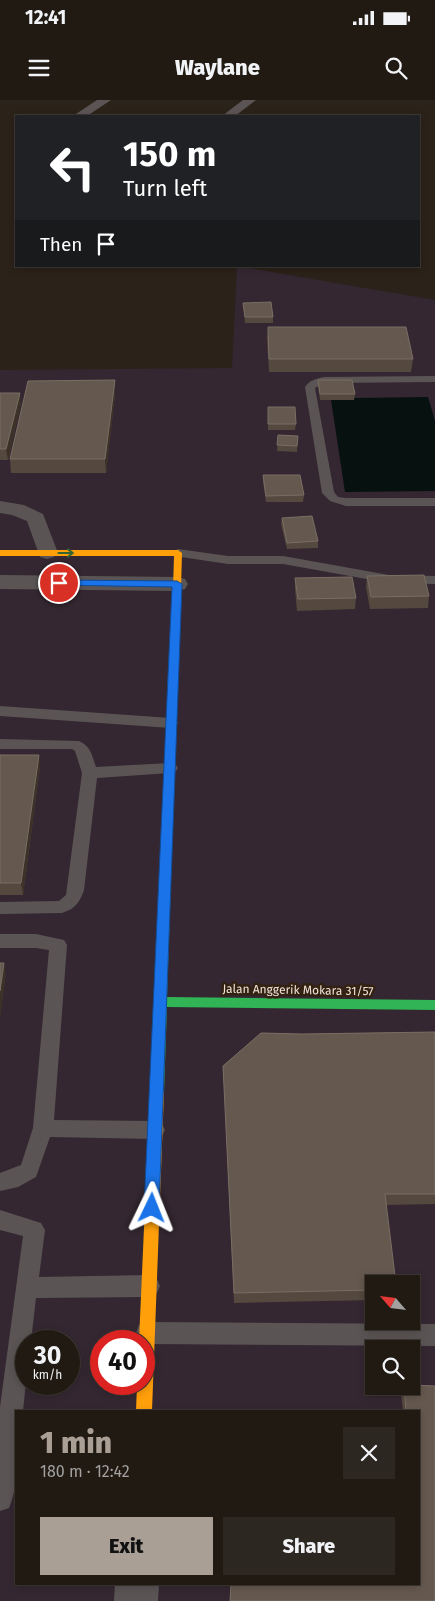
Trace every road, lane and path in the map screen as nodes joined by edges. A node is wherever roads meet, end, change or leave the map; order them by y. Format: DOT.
graph roads {
  1 [pos="105,100"];
  2 [pos="250,100"];
  3 [pos="81,115"];
  4 [pos="229,115"];
  5 [pos="435,379"];
  6 [pos="435,502"];
  7 [pos="0,507"];
  8 [pos="0,553"];
  9 [pos="47,553"];
  10 [pos="178,553"];
  11 [pos="435,580"];
  12 [pos="0,582"];
  13 [pos="177,584"];
  14 [pos="0,711"];
  15 [pos="171,723"];
  16 [pos="0,744"];
  17 [pos="170,768"];
  18 [pos="90,773"];
  19 [pos="0,908"];
  20 [pos="0,941"];
  21 [pos="160,1002"];
  22 [pos="435,1005"];
  23 [pos="43,1128"];
  24 [pos="155,1130"];
  25 [pos="0,1182"];
  26 [pos="0,1220"];
  27 [pos="149,1286"];
  28 [pos="27,1288"];
  29 [pos="147,1330"];
  30 [pos="155,1332"];
  31 [pos="435,1335"];
  32 [pos="145,1395"];
  33 [pos="144,1410"];
  34 [pos="0,1499"];
  35 [pos="137,1585"];
  36 [pos="136,1601"];
  1 -- 3 [label="street"];
  2 -- 4 [label="street"];
  5 -- 6 [label="lane"];
  7 -- 9 [label="street"];
  8 -- 9 [label="street"];
  9 -- 10 [label="street, one-way"];
  10 -- 11 [label="lane"];
  10 -- 13 [label="street"];
  12 -- 13 [label="street"];
  13 -- 15 [label="street"];
  14 -- 15 [label="lane"];
  15 -- 17 [label="street"];
  16 -- 18 [label="lane"];
  17 -- 18 [label="lane"];
  17 -- 21 [label="street"];
  18 -- 19 [label="lane"];
  20 -- 23 [label="lane"];
  21 -- 22 [label="street, Jalan Anggerik Mokara 31/57"];
  21 -- 24 [label="street"];
  23 -- 24 [label="lane"];
  23 -- 25 [label="lane"];
  24 -- 27 [label="street"];
  26 -- 28 [label="lane"];
  27 -- 28 [label="lane"];
  27 -- 29 [label="street"];
  28 -- 34 [label="lane"];
  30 -- 31 [label="lane"];
  32 -- 33 [label="street"];
  35 -- 36 [label="street"];
}
